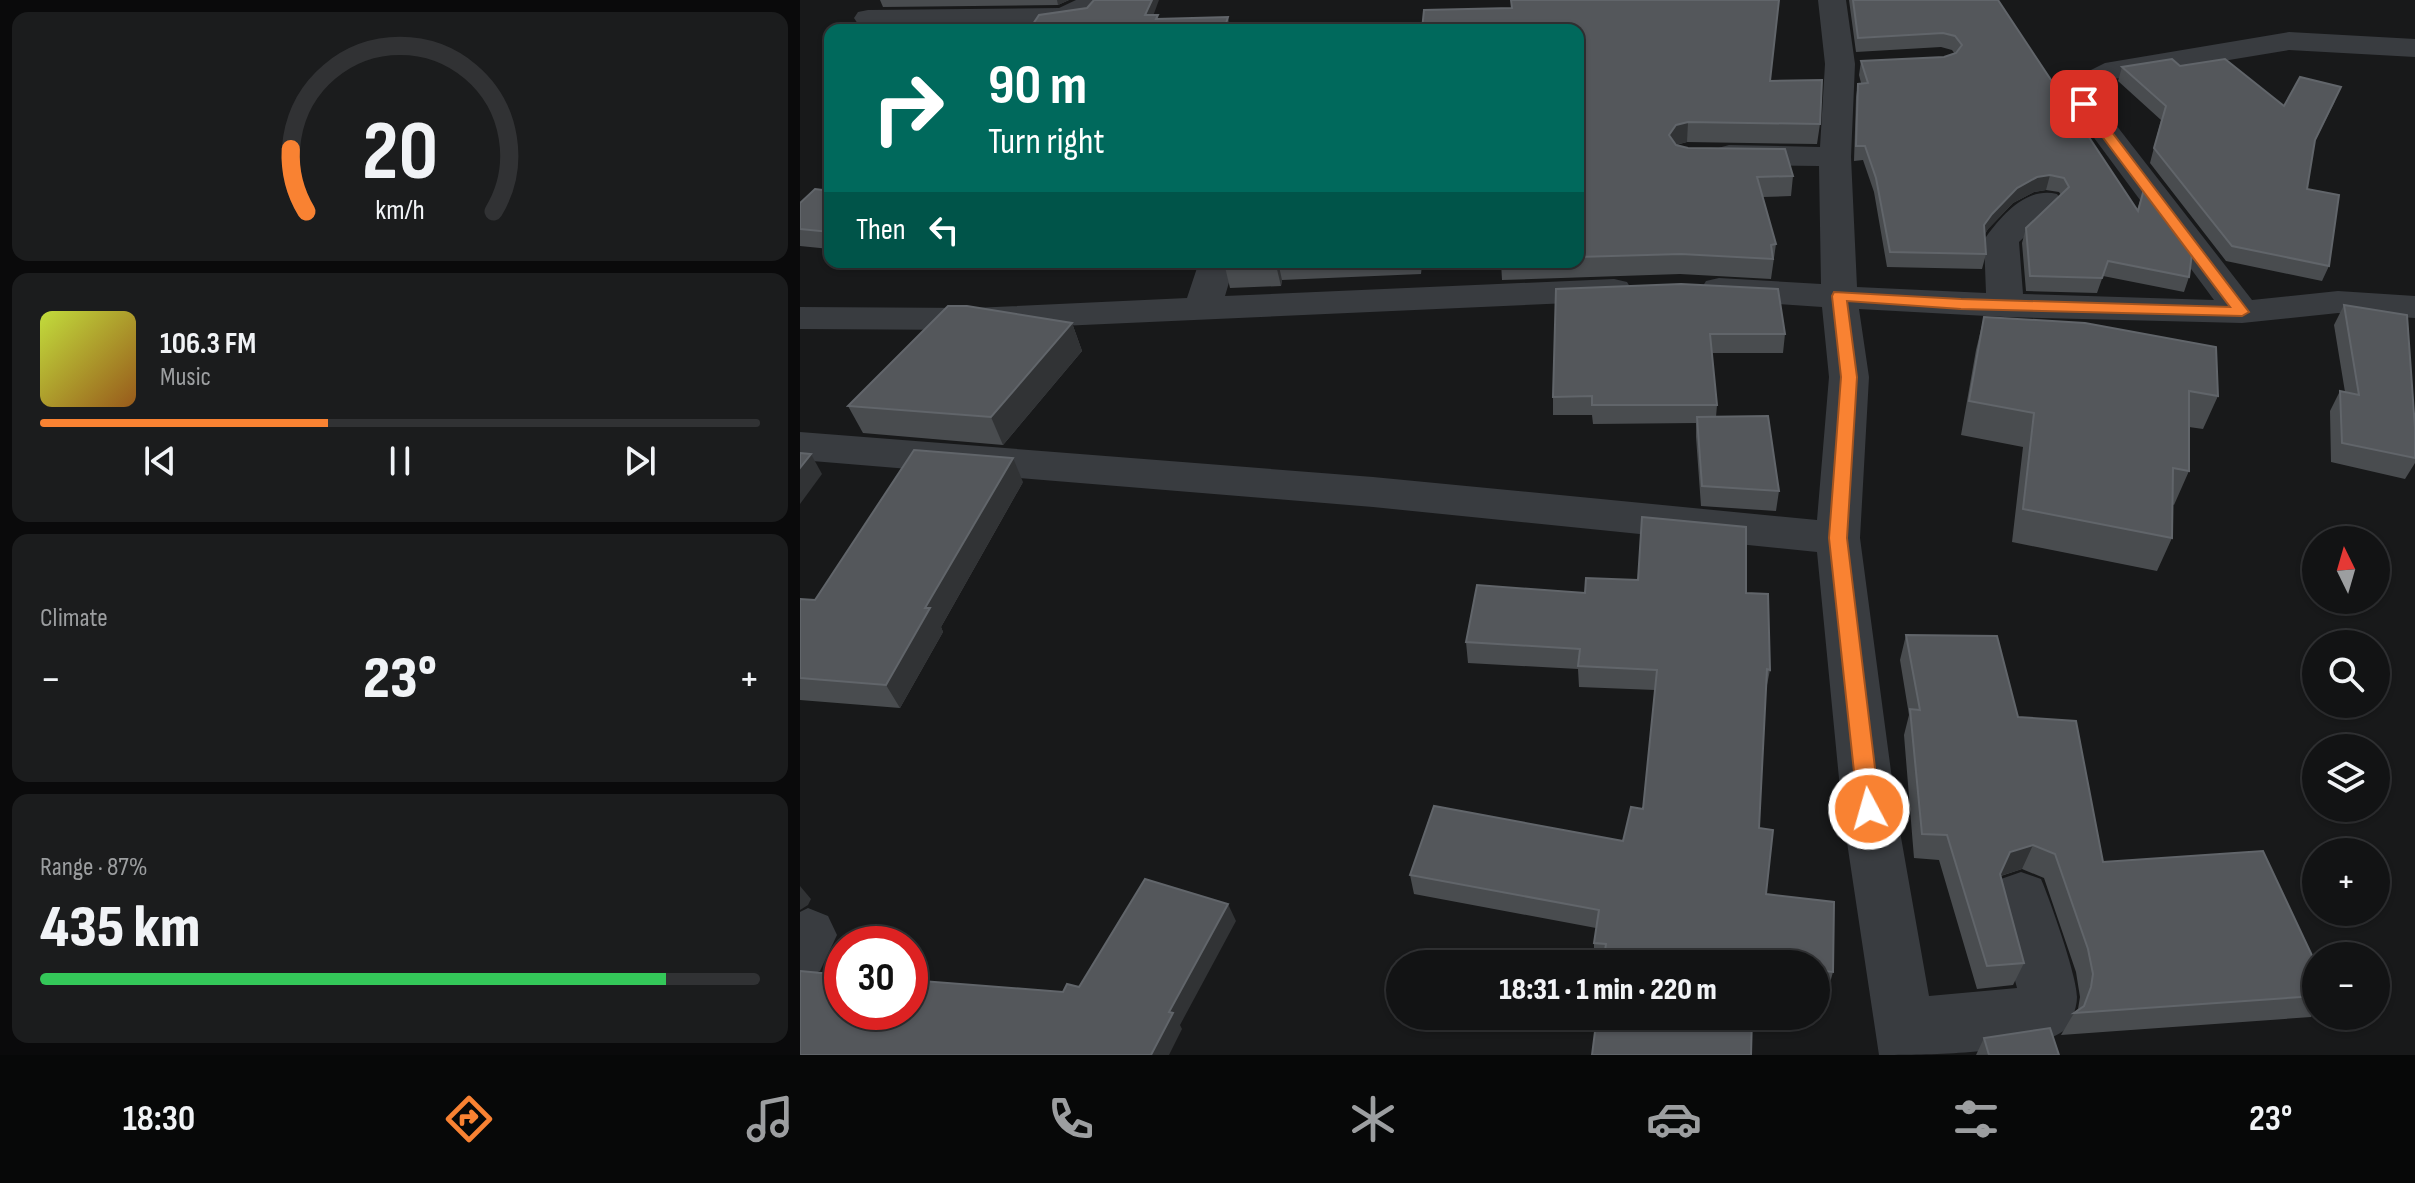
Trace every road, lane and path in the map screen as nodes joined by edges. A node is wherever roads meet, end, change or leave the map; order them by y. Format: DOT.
graph roads {
  1 [pos="1091,0"];
  2 [pos="1832,0"];
  3 [pos="868,18"];
  4 [pos="2415,48"];
  5 [pos="1701,155"];
  6 [pos="1835,157"];
  7 [pos="2045,201"];
  8 [pos="1215,268"];
  9 [pos="1839,296"];
  10 [pos="1939,303"];
  11 [pos="2005,306"];
  12 [pos="1203,307"];
  13 [pos="2415,307"];
  14 [pos="2195,311"];
  15 [pos="2242,312"];
  16 [pos="800,318"];
  17 [pos="800,446"];
  18 [pos="1838,538"];
  19 [pos="2021,897"];
  20 [pos="1906,1041"];
  1 -- 3 [label="street"];
  2 -- 6 [label="street"];
  4 -- 15 [label="street"];
  5 -- 6 [label="street"];
  6 -- 9 [label="street"];
  7 -- 11 [label="street"];
  8 -- 12 [label="street"];
  9 -- 10 [label="street"];
  9 -- 12 [label="street"];
  9 -- 18 [label="street"];
  10 -- 11 [label="street"];
  10 -- 14 [label="street"];
  11 -- 14 [label="street"];
  12 -- 16 [label="street"];
  13 -- 15 [label="street"];
  14 -- 15 [label="street"];
  17 -- 18 [label="street"];
  18 -- 20 [label="street"];
  19 -- 20 [label="street"];
}
